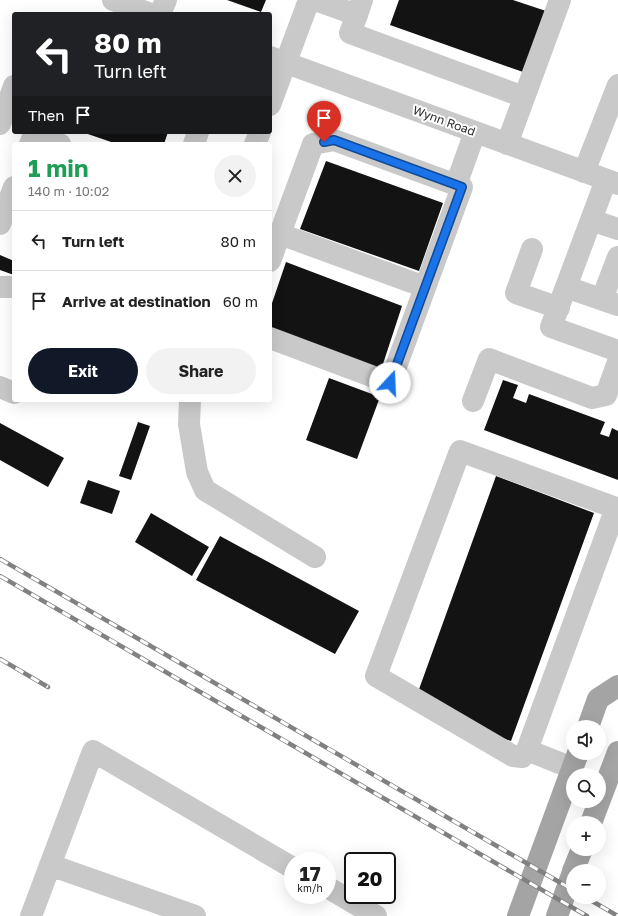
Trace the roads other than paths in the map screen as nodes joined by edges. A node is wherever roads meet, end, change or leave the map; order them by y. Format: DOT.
graph roads {
  1 [pos="113,0"];
  2 [pos="166,0"];
  3 [pos="309,0"];
  4 [pos="315,0"];
  5 [pos="560,0"];
  6 [pos="360,8"];
  7 [pos="146,12"];
  8 [pos="161,12"];
  9 [pos="278,60"];
  10 [pos="618,85"];
  11 [pos="12,91"];
  12 [pos="272,94"];
  13 [pos="524,97"];
  14 [pos="0,124"];
  15 [pos="476,132"];
  16 [pos="33,137"];
  17 [pos="52,142"];
  18 [pos="507,144"];
  19 [pos="584,172"];
  20 [pos="612,182"];
  21 [pos="456,185"];
  22 [pos="12,192"];
  23 [pos="591,220"];
  24 [pos="0,224"];
  25 [pos="278,226"];
  26 [pos="618,229"];
  27 [pos="532,249"];
  28 [pos="272,252"];
  29 [pos="618,257"];
  30 [pos="0,287"];
  31 [pos="12,287"];
  32 [pos="425,287"];
  33 [pos="566,287"];
  34 [pos="610,302"];
  35 [pos="559,308"];
  36 [pos="272,339"];
  37 [pos="618,351"];
  38 [pos="618,362"];
  39 [pos="0,387"];
  40 [pos="12,392"];
  41 [pos="473,401"];
  42 [pos="190,402"];
  43 [pos="616,517"];
  44 [pos="315,557"];
  45 [pos="618,686"];
  46 [pos="590,720"];
  47 [pos="527,750"];
  48 [pos="618,752"];
  49 [pos="575,761"];
  50 [pos="594,816"];
  51 [pos="284,863"];
  52 [pos="50,865"];
  53 [pos="566,890"];
  54 [pos="336,893"];
  55 [pos="31,916"];
  56 [pos="195,916"];
  57 [pos="376,916"];
  58 [pos="518,916"];
  59 [pos="556,916"];
  1 -- 7 [label="street"];
  2 -- 8 [label="street"];
  3 -- 9 [label="street"];
  4 -- 6 [label="street"];
  5 -- 13 [label="street"];
  6 -- 13 [label="street"];
  9 -- 12 [label="street"];
  9 -- 15 [label="street, Wynn Road"];
  10 -- 19 [label="street"];
  11 -- 14 [label="street"];
  13 -- 18 [label="street"];
  15 -- 18 [label="street, Wynn Road"];
  15 -- 21 [label="street"];
  16 -- 17 [label="street"];
  18 -- 19 [label="street, Wynn Road"];
  19 -- 20 [label="street, Wynn Road"];
  20 -- 23 [label="street"];
  21 -- 25 [label="street"];
  21 -- 32 [label="street"];
  22 -- 24 [label="street"];
  23 -- 26 [label="street"];
  23 -- 33 [label="street"];
  25 -- 28 [label="street"];
  25 -- 32 [label="street"];
  27 -- 35 [label="street"];
  29 -- 34 [label="street"];
  30 -- 31 [label="street"];
  32 -- 36 [label="street"];
  33 -- 34 [label="street"];
  33 -- 35 [label="street"];
  35 -- 37 [label="street"];
  38 -- 41 [label="street"];
  39 -- 40 [label="street"];
  42 -- 44 [label="street"];
  43 -- 47 [label="street"];
  43 -- 47 [label="street"];
  45 -- 46 [label="main road"];
  47 -- 49 [label="street"];
  48 -- 50 [label="main road"];
  49 -- 58 [label="main road"];
  51 -- 52 [label="street"];
  52 -- 55 [label="street"];
  52 -- 56 [label="street"];
  53 -- 59 [label="main road"];
  54 -- 57 [label="street"];
}
